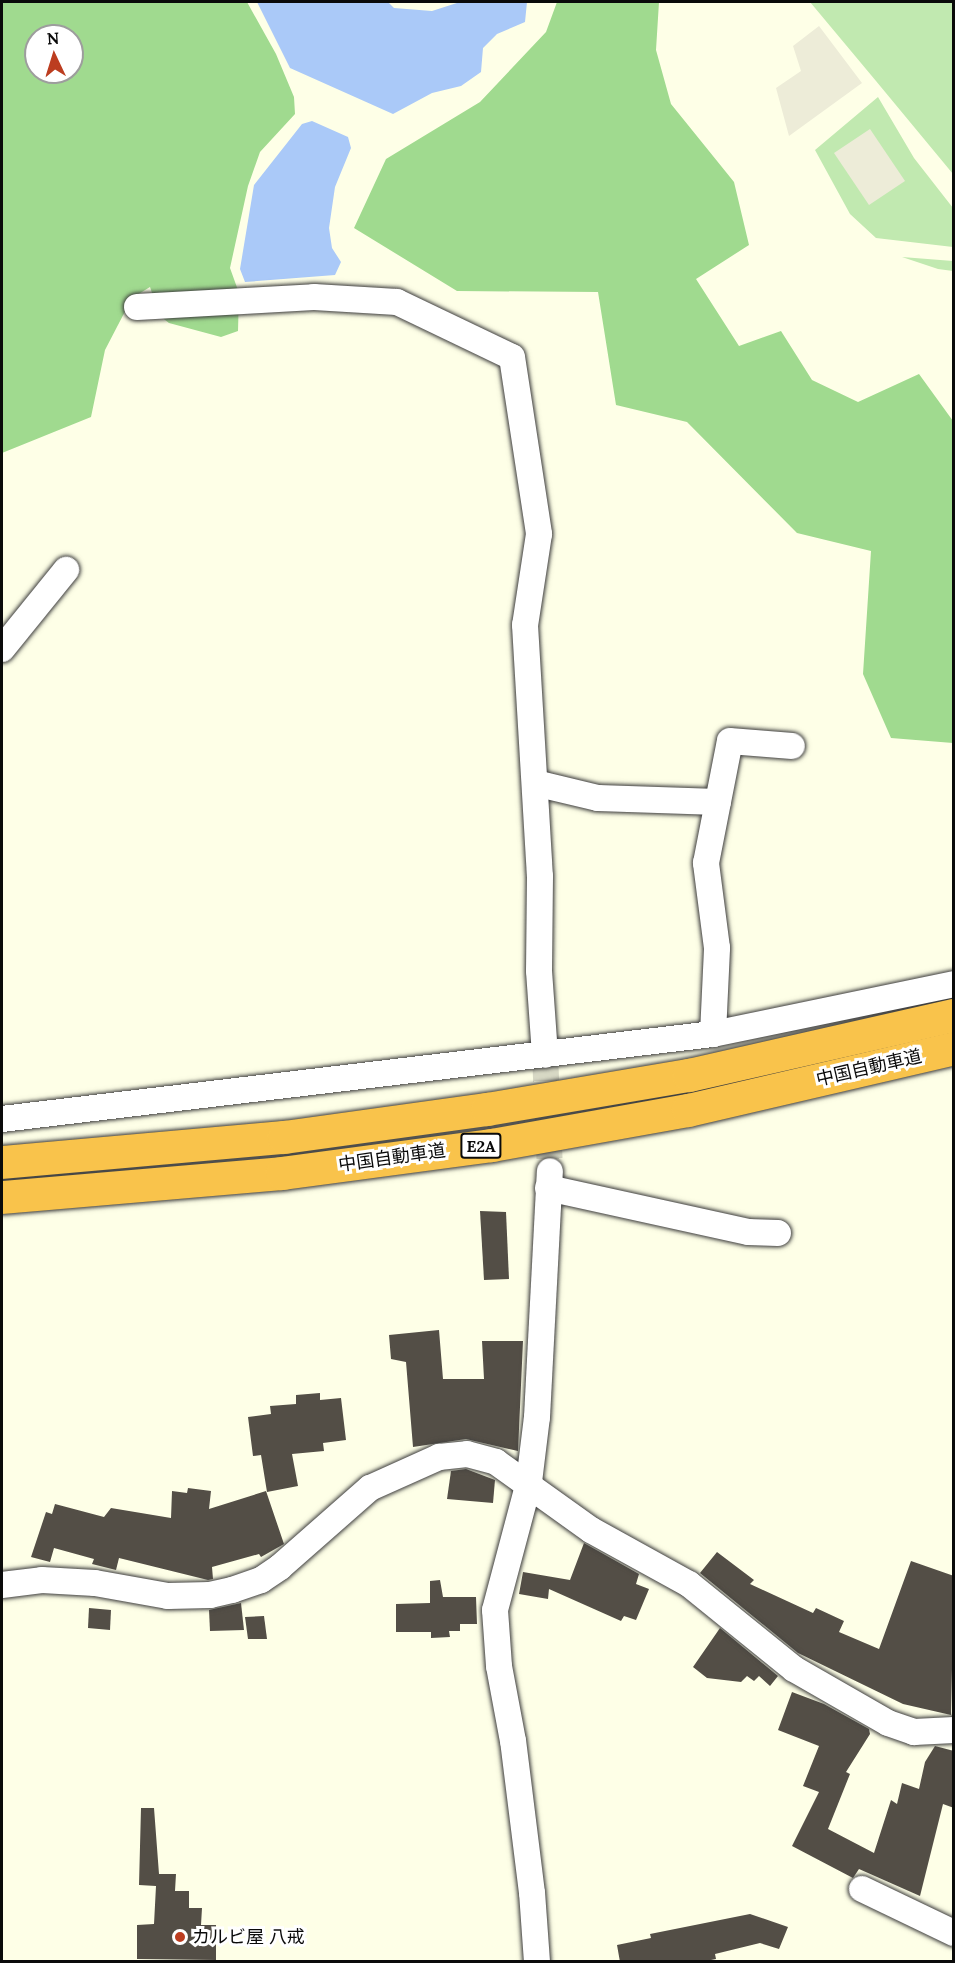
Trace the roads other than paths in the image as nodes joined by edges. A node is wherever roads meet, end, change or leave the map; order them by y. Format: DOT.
graph roads {
  1 [pos="137,307"];
  2 [pos="66,570"];
  3 [pos="2,649"];
  4 [pos="792,746"];
  5 [pos="535,783"];
  6 [pos="718,802"];
  7 [pos="954,984"];
  8 [pos="954,1015"];
  9 [pos="713,1034"];
  10 [pos="954,1048"];
  11 [pos="545,1054"];
  12 [pos="2,1119"];
  13 [pos="2,1162"];
  14 [pos="2,1197"];
  15 [pos="778,1233"];
  16 [pos="529,1482"];
  17 [pos="2,1585"];
  18 [pos="954,1730"];
  19 [pos="862,1889"];
  20 [pos="954,1933"];
  21 [pos="537,1962"];
  1 -- 5 [label="street"];
  2 -- 3 [label="street"];
  4 -- 6 [label="street"];
  5 -- 6 [label="street"];
  5 -- 11 [label="street"];
  6 -- 9 [label="street"];
  7 -- 9 [label="street"];
  8 -- 13 [label="highway, 中国自動車道 / E2A"];
  9 -- 11 [label="street"];
  10 -- 14 [label="highway, 中国自動車道 / E2A"];
  11 -- 12 [label="street"];
  15 -- 16 [label="street"];
  16 -- 17 [label="street"];
  16 -- 18 [label="street"];
  16 -- 21 [label="street"];
  19 -- 20 [label="street"];
}
